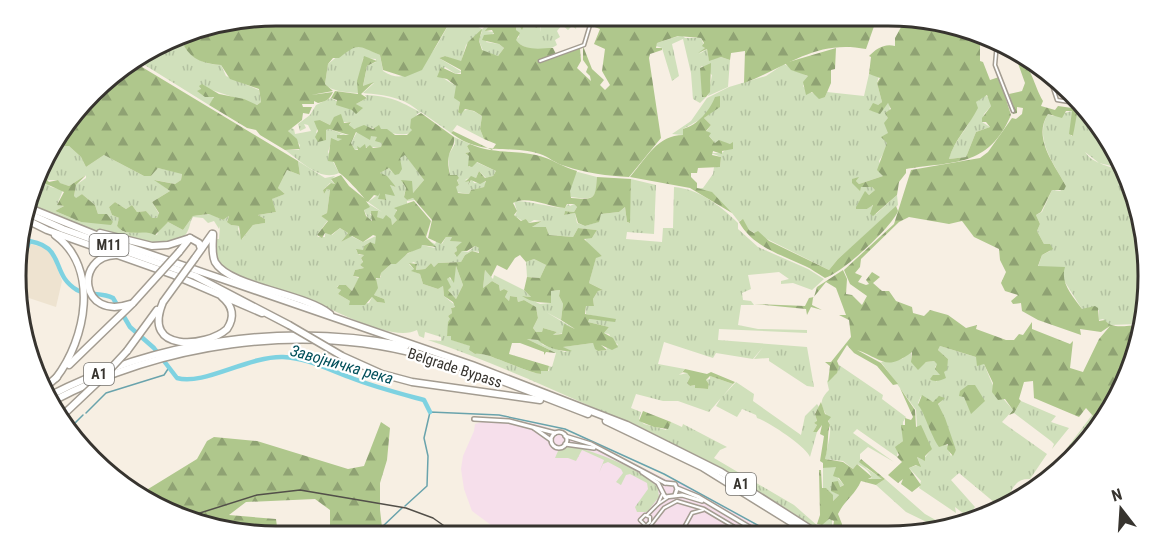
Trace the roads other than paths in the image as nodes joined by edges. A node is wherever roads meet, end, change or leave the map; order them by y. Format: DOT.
graph roads {
  1 [pos="590,26"];
  2 [pos="996,50"];
  3 [pos="540,61"];
  4 [pos="1053,89"];
  5 [pos="1066,102"];
  6 [pos="1013,111"];
  7 [pos="34,210"];
  8 [pos="33,216"];
  9 [pos="31,222"];
  10 [pos="47,230"];
  11 [pos="89,232"];
  12 [pos="190,238"];
  13 [pos="201,249"];
  14 [pos="123,256"];
  15 [pos="85,285"];
  16 [pos="212,290"];
  17 [pos="163,302"];
  18 [pos="133,303"];
  19 [pos="335,318"];
  20 [pos="282,321"];
  21 [pos="430,352"];
  22 [pos="172,353"];
  23 [pos="155,358"];
  24 [pos="56,378"];
  25 [pos="50,383"];
  26 [pos="55,393"];
  27 [pos="58,399"];
  28 [pos="66,411"];
  29 [pos="588,414"];
  30 [pos="474,419"];
  31 [pos="534,428"];
  32 [pos="555,433"];
  33 [pos="565,436"];
  34 [pos="551,440"];
  35 [pos="565,444"];
  36 [pos="599,450"];
  37 [pos="641,470"];
  38 [pos="665,483"];
  39 [pos="661,488"];
  40 [pos="677,488"];
  41 [pos="663,495"];
  42 [pos="675,495"];
  43 [pos="667,498"];
  44 [pos="703,501"];
  45 [pos="658,504"];
  46 [pos="655,508"];
  47 [pos="704,509"];
  48 [pos="647,515"];
  49 [pos="650,518"];
  50 [pos="644,524"];
  51 [pos="745,525"];
  52 [pos="651,526"];
  53 [pos="685,526"];
  54 [pos="733,526"];
  55 [pos="798,526"];
  56 [pos="806,526"];
  1 -- 3 [label="street"];
  2 -- 6 [label="street"];
  4 -- 5 [label="street"];
  7 -- 11 [label="highway, M11"];
  8 -- 20 [label="highway, M11"];
  9 -- 10 [label="highway"];
  10 -- 14 [label="highway"];
  10 -- 15 [label="highway"];
  11 -- 12 [label="highway"];
  11 -- 19 [label="highway, M11"];
  12 -- 13 [label="highway"];
  12 -- 18 [label="highway, bridge"];
  13 -- 17 [label="highway, bridge"];
  13 -- 19 [label="highway"];
  14 -- 15 [label="highway"];
  14 -- 16 [label="highway"];
  15 -- 18 [label="highway"];
  15 -- 24 [label="highway"];
  16 -- 17 [label="highway"];
  16 -- 20 [label="highway"];
  17 -- 28 [label="highway, bridge"];
  18 -- 24 [label="highway"];
  19 -- 21 [label="highway"];
  20 -- 29 [label="highway, bridge"];
  21 -- 22 [label="highway, Belgrade Bypass / A1"];
  21 -- 56 [label="highway, A1"];
  22 -- 23 [label="highway"];
  22 -- 29 [label="highway, Belgrade Bypass / A1"];
  23 -- 26 [label="highway, A1"];
  23 -- 27 [label="highway, A1"];
  24 -- 25 [label="highway"];
  29 -- 55 [label="highway, A1"];
  30 -- 31 [label="street"];
  31 -- 32 [label="street"];
  31 -- 34 [label="street"];
  32 -- 33 [label="street"];
  32 -- 34 [label="street"];
  33 -- 35 [label="street"];
  33 -- 36 [label="street"];
  34 -- 35 [label="street"];
  35 -- 36 [label="street"];
  36 -- 37 [label="street"];
  37 -- 38 [label="street"];
  37 -- 39 [label="street"];
  38 -- 39 [label="street"];
  38 -- 40 [label="street"];
  39 -- 41 [label="street"];
  40 -- 42 [label="street"];
  40 -- 44 [label="street"];
  41 -- 43 [label="street"];
  41 -- 45 [label="street"];
  42 -- 43 [label="street"];
  42 -- 44 [label="street"];
  43 -- 45 [label="street"];
  44 -- 51 [label="street"];
  45 -- 46 [label="street"];
  46 -- 48 [label="street"];
  46 -- 49 [label="street"];
  47 -- 52 [label="street"];
  47 -- 53 [label="street"];
  47 -- 54 [label="street"];
  48 -- 49 [label="street"];
  48 -- 50 [label="street"];
  49 -- 50 [label="street"];
}
